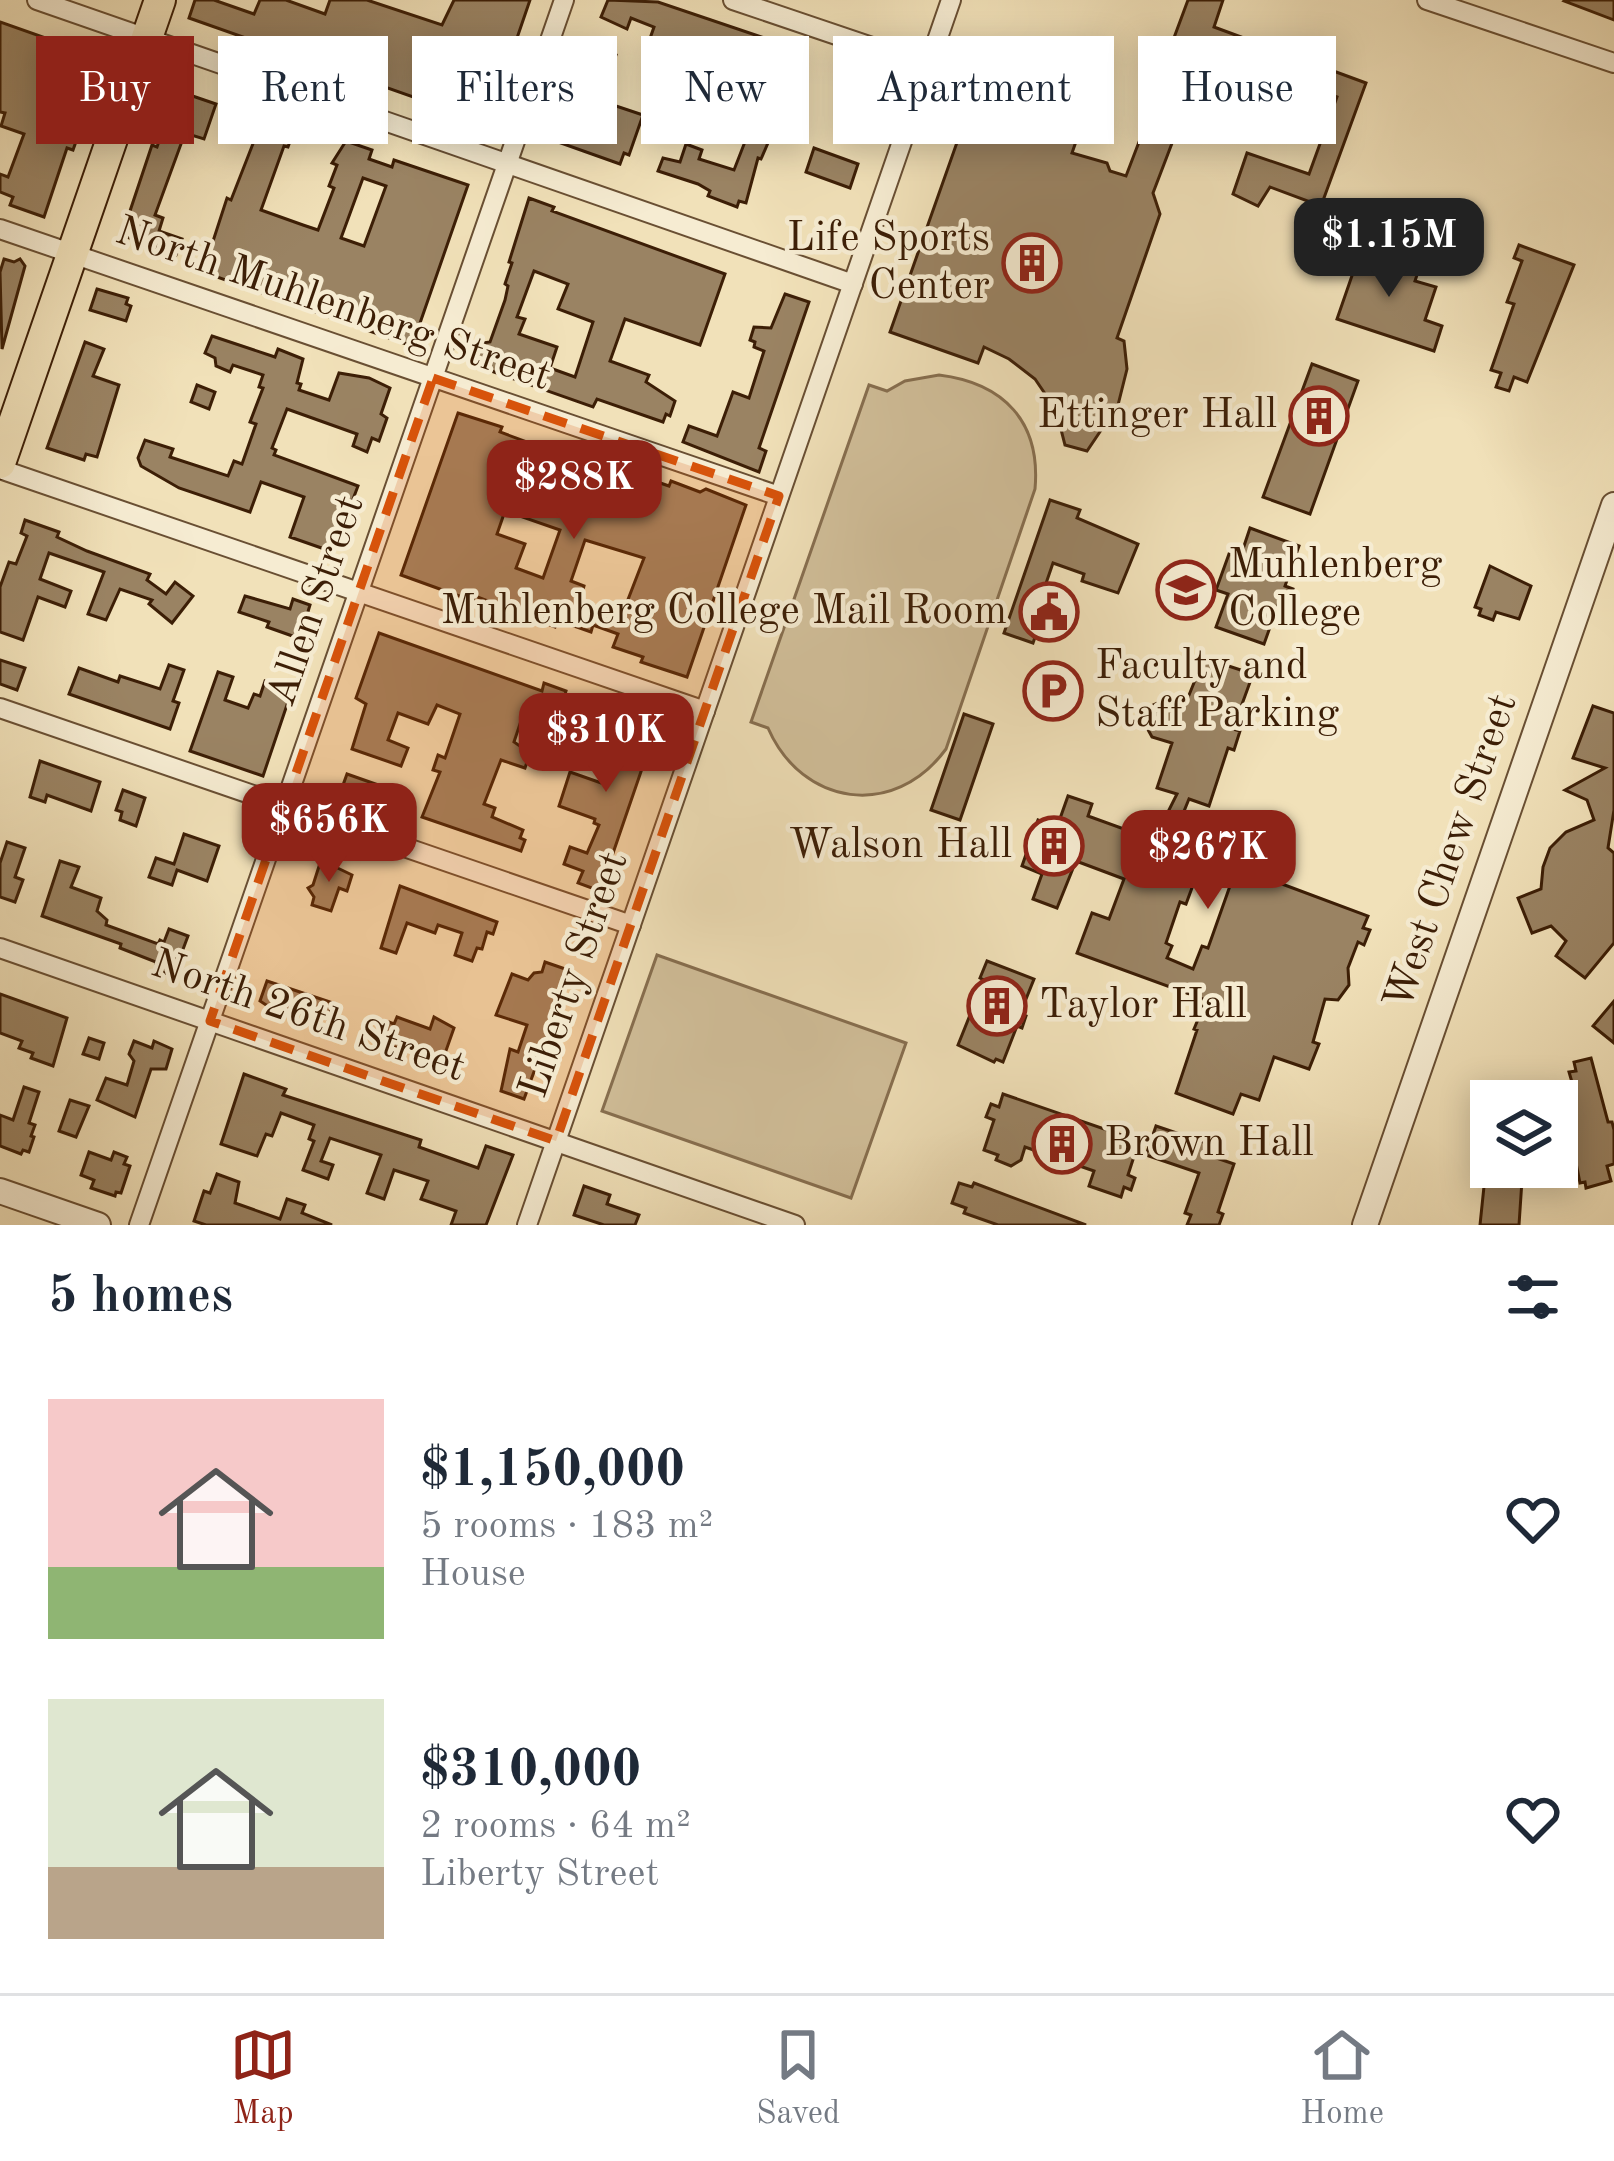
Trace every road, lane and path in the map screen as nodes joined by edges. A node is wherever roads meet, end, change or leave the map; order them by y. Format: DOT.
graph roads {
  1 [pos="37,0"];
  2 [pos="160,0"];
  3 [pos="564,0"];
  4 [pos="733,0"];
  5 [pos="951,0"];
  6 [pos="1427,0"];
  7 [pos="141,36"];
  8 [pos="148,36"];
  9 [pos="839,36"];
  10 [pos="938,36"];
  11 [pos="194,54"];
  12 [pos="1614,63"];
  13 [pos="110,144"];
  14 [pos="901,144"];
  15 [pos="507,164"];
  16 [pos="0,229"];
  17 [pos="71,253"];
  18 [pos="853,284"];
  19 [pos="433,378"];
  20 [pos="0,466"];
  21 [pos="779,496"];
  22 [pos="1614,505"];
  23 [pos="358,592"];
  24 [pos="0,708"];
  25 [pos="705,711"];
  26 [pos="284,806"];
  27 [pos="631,925"];
  28 [pos="0,948"];
  29 [pos="210,1021"];
  30 [pos="556,1142"];
  31 [pos="0,1191"];
  32 [pos="98,1225"];
  33 [pos="139,1225"];
  34 [pos="527,1225"];
  35 [pos="795,1225"];
  36 [pos="1365,1225"];
  1 -- 7 [label="street"];
  2 -- 8 [label="main road"];
  3 -- 15 [label="street, Allen Street"];
  4 -- 9 [label="street"];
  5 -- 10 [label="street, Liberty Street"];
  6 -- 12 [label="street"];
  11 -- 15 [label="street"];
  13 -- 17 [label="main road"];
  14 -- 18 [label="street, Liberty Street"];
  15 -- 18 [label="street"];
  15 -- 19 [label="street, Allen Street"];
  16 -- 17 [label="street, North Muhlenberg Street"];
  17 -- 19 [label="street, North Muhlenberg Street"];
  17 -- 20 [label="main road"];
  18 -- 21 [label="street, Liberty Street"];
  19 -- 21 [label="street, North Muhlenberg Street"];
  19 -- 23 [label="street, Allen Street"];
  20 -- 23 [label="street"];
  21 -- 25 [label="street, Liberty Street"];
  22 -- 36 [label="street, West Chew Street"];
  23 -- 25 [label="street"];
  23 -- 26 [label="street, Allen Street"];
  24 -- 26 [label="street"];
  25 -- 27 [label="street, Liberty Street"];
  26 -- 27 [label="street"];
  26 -- 29 [label="street, Allen Street"];
  27 -- 30 [label="street, Liberty Street"];
  28 -- 29 [label="street, North 26th Street"];
  29 -- 30 [label="street, North 26th Street"];
  29 -- 33 [label="street, Allen Street"];
  30 -- 34 [label="street, Liberty Street"];
  30 -- 35 [label="street, North 26th Street"];
  31 -- 32 [label="street"];
}
